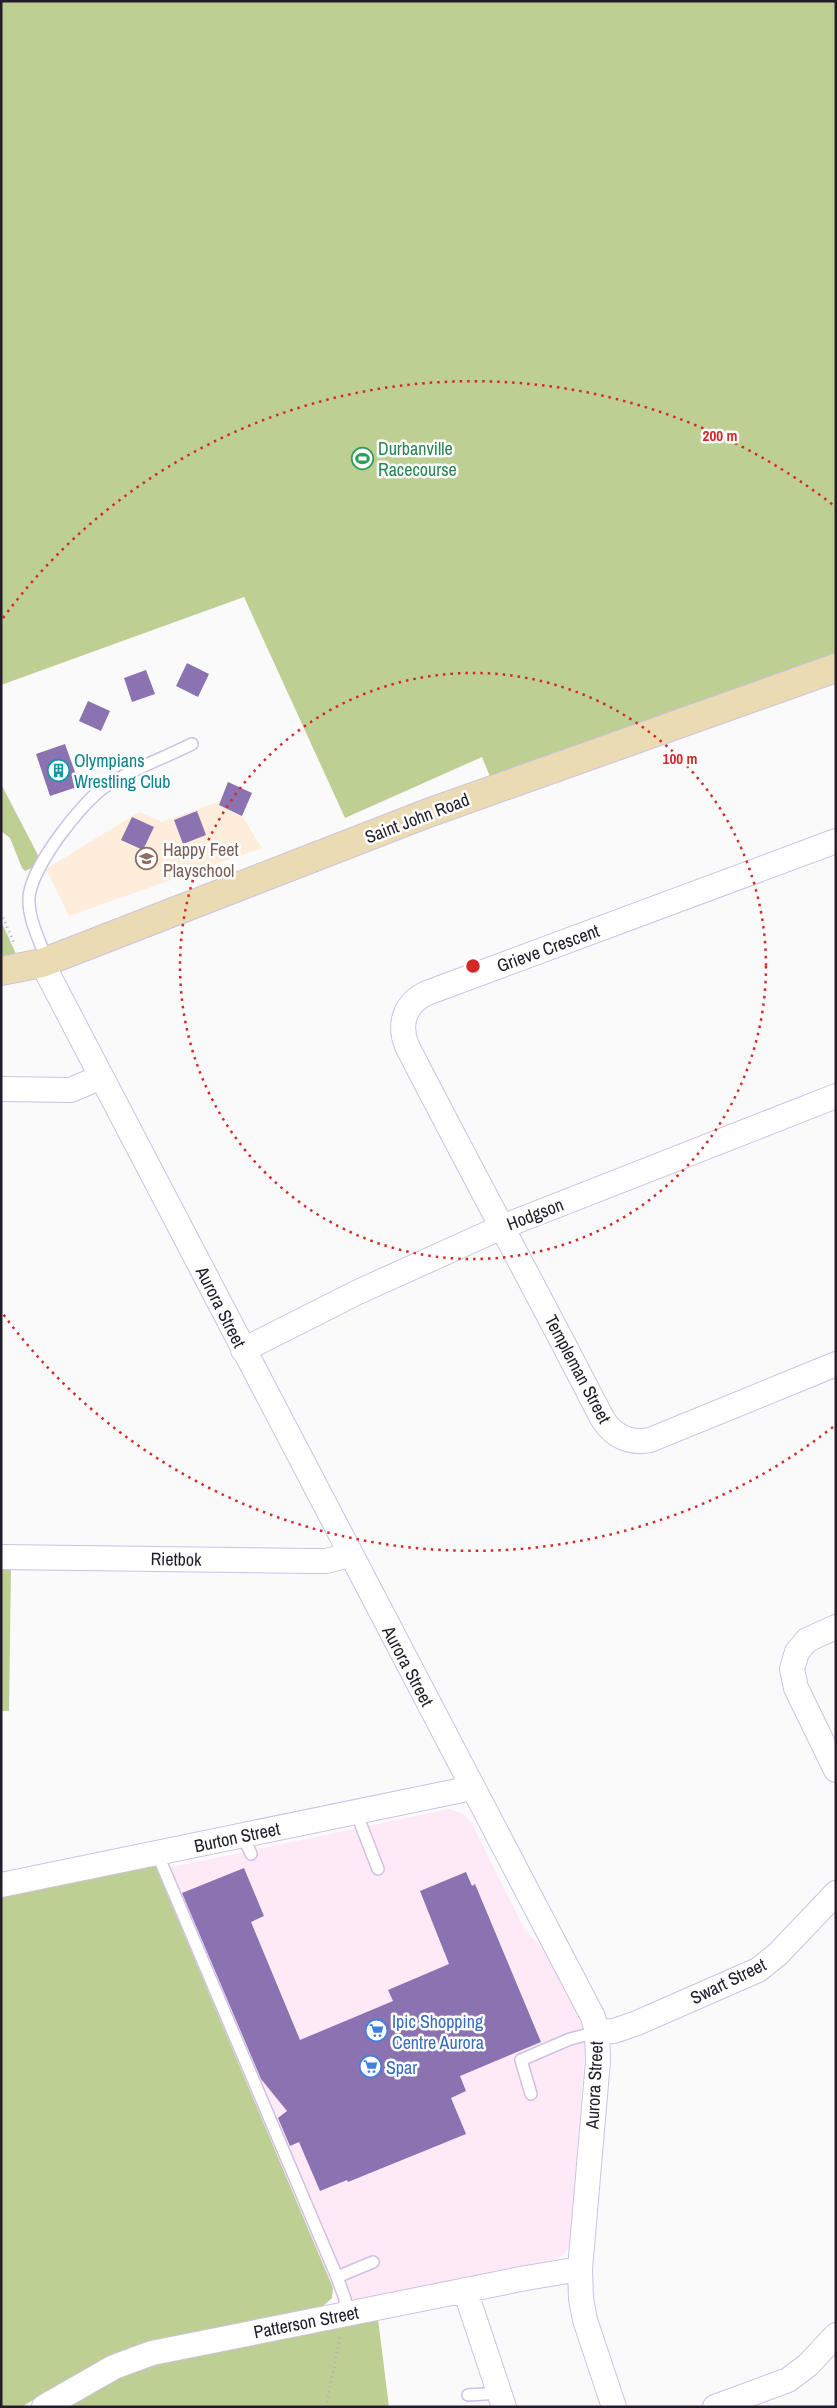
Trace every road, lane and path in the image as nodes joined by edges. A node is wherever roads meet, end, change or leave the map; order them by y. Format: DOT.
graph roads {
  1 [pos="836,668"];
  2 [pos="192,744"];
  3 [pos="836,841"];
  4 [pos="1,913"];
  5 [pos="29,965"];
  6 [pos="101,1077"];
  7 [pos="1,1088"];
  8 [pos="836,1096"];
  9 [pos="502,1227"];
  10 [pos="244,1350"];
  11 [pos="836,1364"];
  12 [pos="350,1555"];
  13 [pos="1,1557"];
  14 [pos="836,1626"];
  15 [pos="836,1770"];
  16 [pos="472,1788"];
  17 [pos="356,1812"];
  18 [pos="157,1854"];
  19 [pos="378,1869"];
  20 [pos="1,1885"];
  21 [pos="836,1893"];
  22 [pos="597,2032"];
  23 [pos="532,2094"];
  24 [pos="373,2262"];
  25 [pos="580,2269"];
  26 [pos="337,2277"];
  27 [pos="465,2290"];
  28 [pos="345,2314"];
  29 [pos="836,2334"];
  30 [pos="468,2395"];
  31 [pos="502,2400"];
  32 [pos="44,2407"];
  33 [pos="326,2407"];
  34 [pos="614,2407"];
  35 [pos="715,2407"];
  1 -- 5 [label="main road, Saint John Road"];
  2 -- 5 [label="lane"];
  3 -- 9 [label="street, Grieve Crescent"];
  4 -- 5 [label="path"];
  5 -- 6 [label="street, Aurora Street"];
  6 -- 7 [label="street"];
  6 -- 10 [label="street, Aurora Street"];
  8 -- 9 [label="street, Hodgson"];
  9 -- 10 [label="street, Hodgson"];
  9 -- 11 [label="street, Templeman Street"];
  10 -- 12 [label="street, Aurora Street"];
  12 -- 13 [label="street, Rietbok"];
  12 -- 16 [label="street, Aurora Street"];
  14 -- 15 [label="street"];
  16 -- 17 [label="street, Burton Street"];
  16 -- 22 [label="street, Aurora Street"];
  17 -- 18 [label="street, Burton Street"];
  17 -- 19 [label="lane"];
  18 -- 20 [label="street, Burton Street"];
  18 -- 26 [label="lane"];
  21 -- 22 [label="street, Swart Street"];
  22 -- 23 [label="lane"];
  22 -- 25 [label="street, Aurora Street"];
  24 -- 26 [label="lane"];
  25 -- 27 [label="street, Patterson Street"];
  25 -- 34 [label="street, Aurora Street"];
  26 -- 28 [label="lane"];
  27 -- 28 [label="street, Patterson Street"];
  27 -- 31 [label="street"];
  28 -- 32 [label="street, Patterson Street"];
  28 -- 33 [label="path"];
  29 -- 35 [label="street"];
  30 -- 31 [label="lane"];
}
